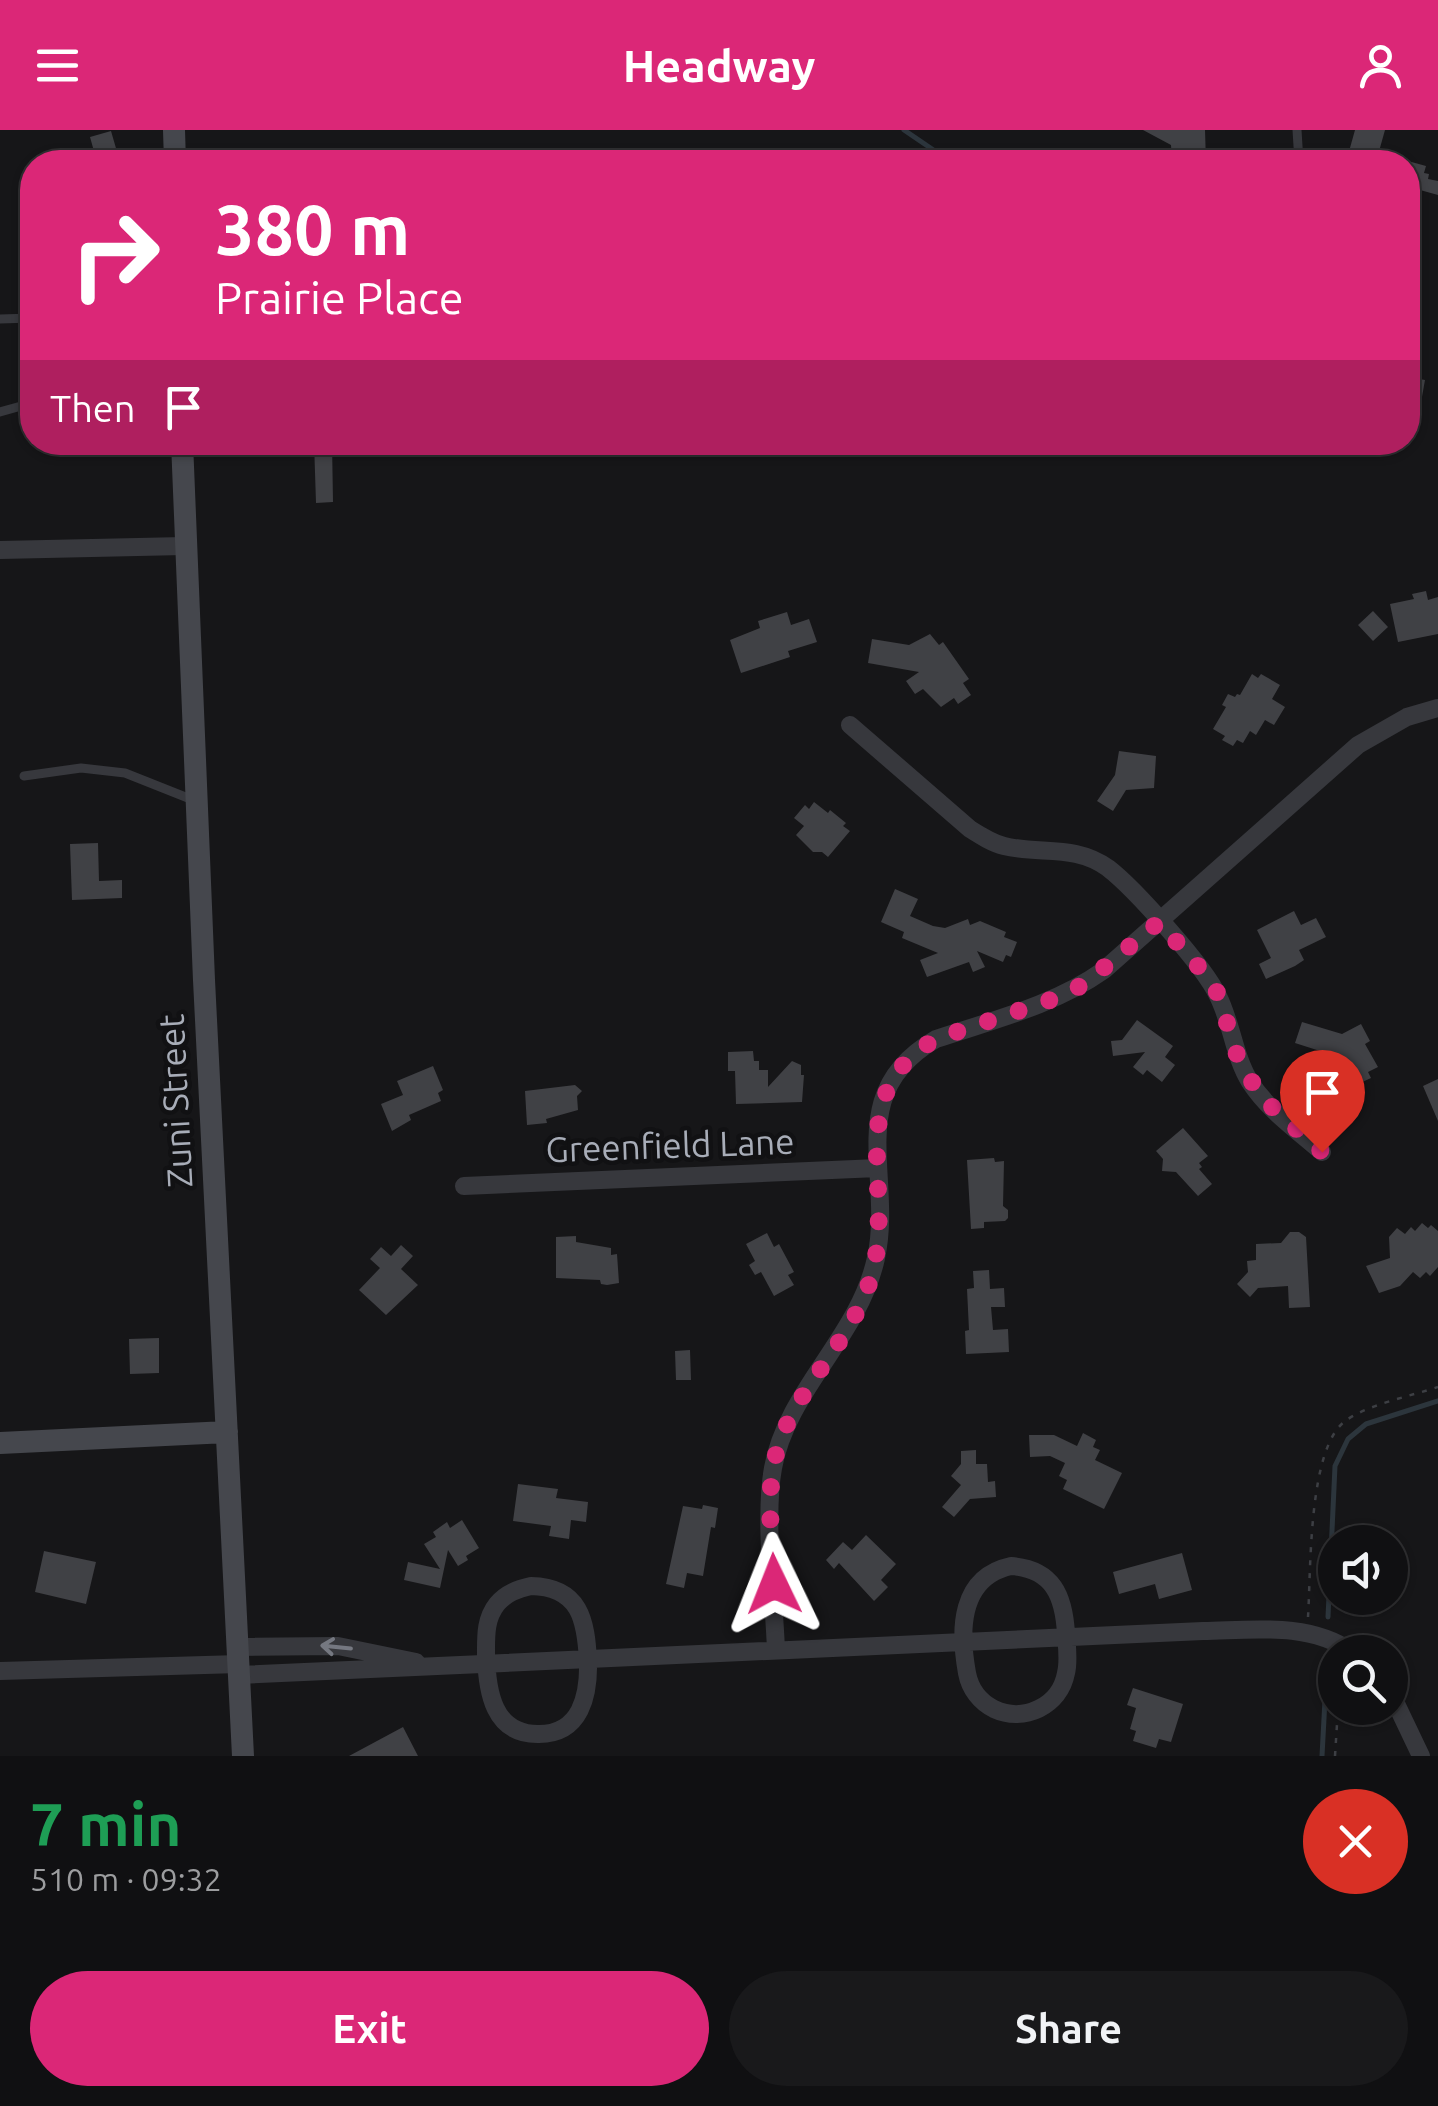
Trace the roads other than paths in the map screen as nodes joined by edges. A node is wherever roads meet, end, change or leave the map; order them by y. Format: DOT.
graph roads {
  1 [pos="182,455"];
  2 [pos="184,546"];
  3 [pos="0,550"];
  4 [pos="1438,708"];
  5 [pos="850,725"];
  6 [pos="24,776"];
  7 [pos="196,800"];
  8 [pos="1159,922"];
  9 [pos="1322,1152"];
  10 [pos="878,1168"];
  11 [pos="464,1186"];
  12 [pos="227,1432"];
  13 [pos="0,1443"];
  14 [pos="1066,1637"];
  15 [pos="1318,1637"];
  16 [pos="965,1642"];
  17 [pos="776,1650"];
  18 [pos="588,1658"];
  19 [pos="239,1662"];
  20 [pos="486,1662"];
  21 [pos="431,1664"];
  22 [pos="0,1672"];
  23 [pos="1406,1725"];
  24 [pos="243,1756"];
  25 [pos="1420,1756"];
  1 -- 2 [label="street, Zuni Street"];
  2 -- 3 [label="street"];
  2 -- 7 [label="street, Zuni Street"];
  4 -- 8 [label="street"];
  5 -- 8 [label="street"];
  6 -- 7 [label="lane"];
  7 -- 12 [label="street, Zuni Street"];
  8 -- 9 [label="street"];
  8 -- 10 [label="street"];
  10 -- 11 [label="street, Greenfield Lane"];
  10 -- 17 [label="street"];
  12 -- 13 [label="street"];
  12 -- 19 [label="street, Zuni Street"];
  14 -- 15 [label="street"];
  14 -- 16 [label="street"];
  14 -- 16 [label="street"];
  14 -- 16 [label="street"];
  16 -- 17 [label="street"];
  17 -- 18 [label="street"];
  18 -- 20 [label="street"];
  18 -- 20 [label="street"];
  18 -- 20 [label="street"];
  19 -- 21 [label="street"];
  21 -- 19 [label="street, one-way"];
  19 -- 22 [label="street"];
  19 -- 24 [label="street, Zuni Street"];
  20 -- 21 [label="street"];
  23 -- 25 [label="street"];
}
